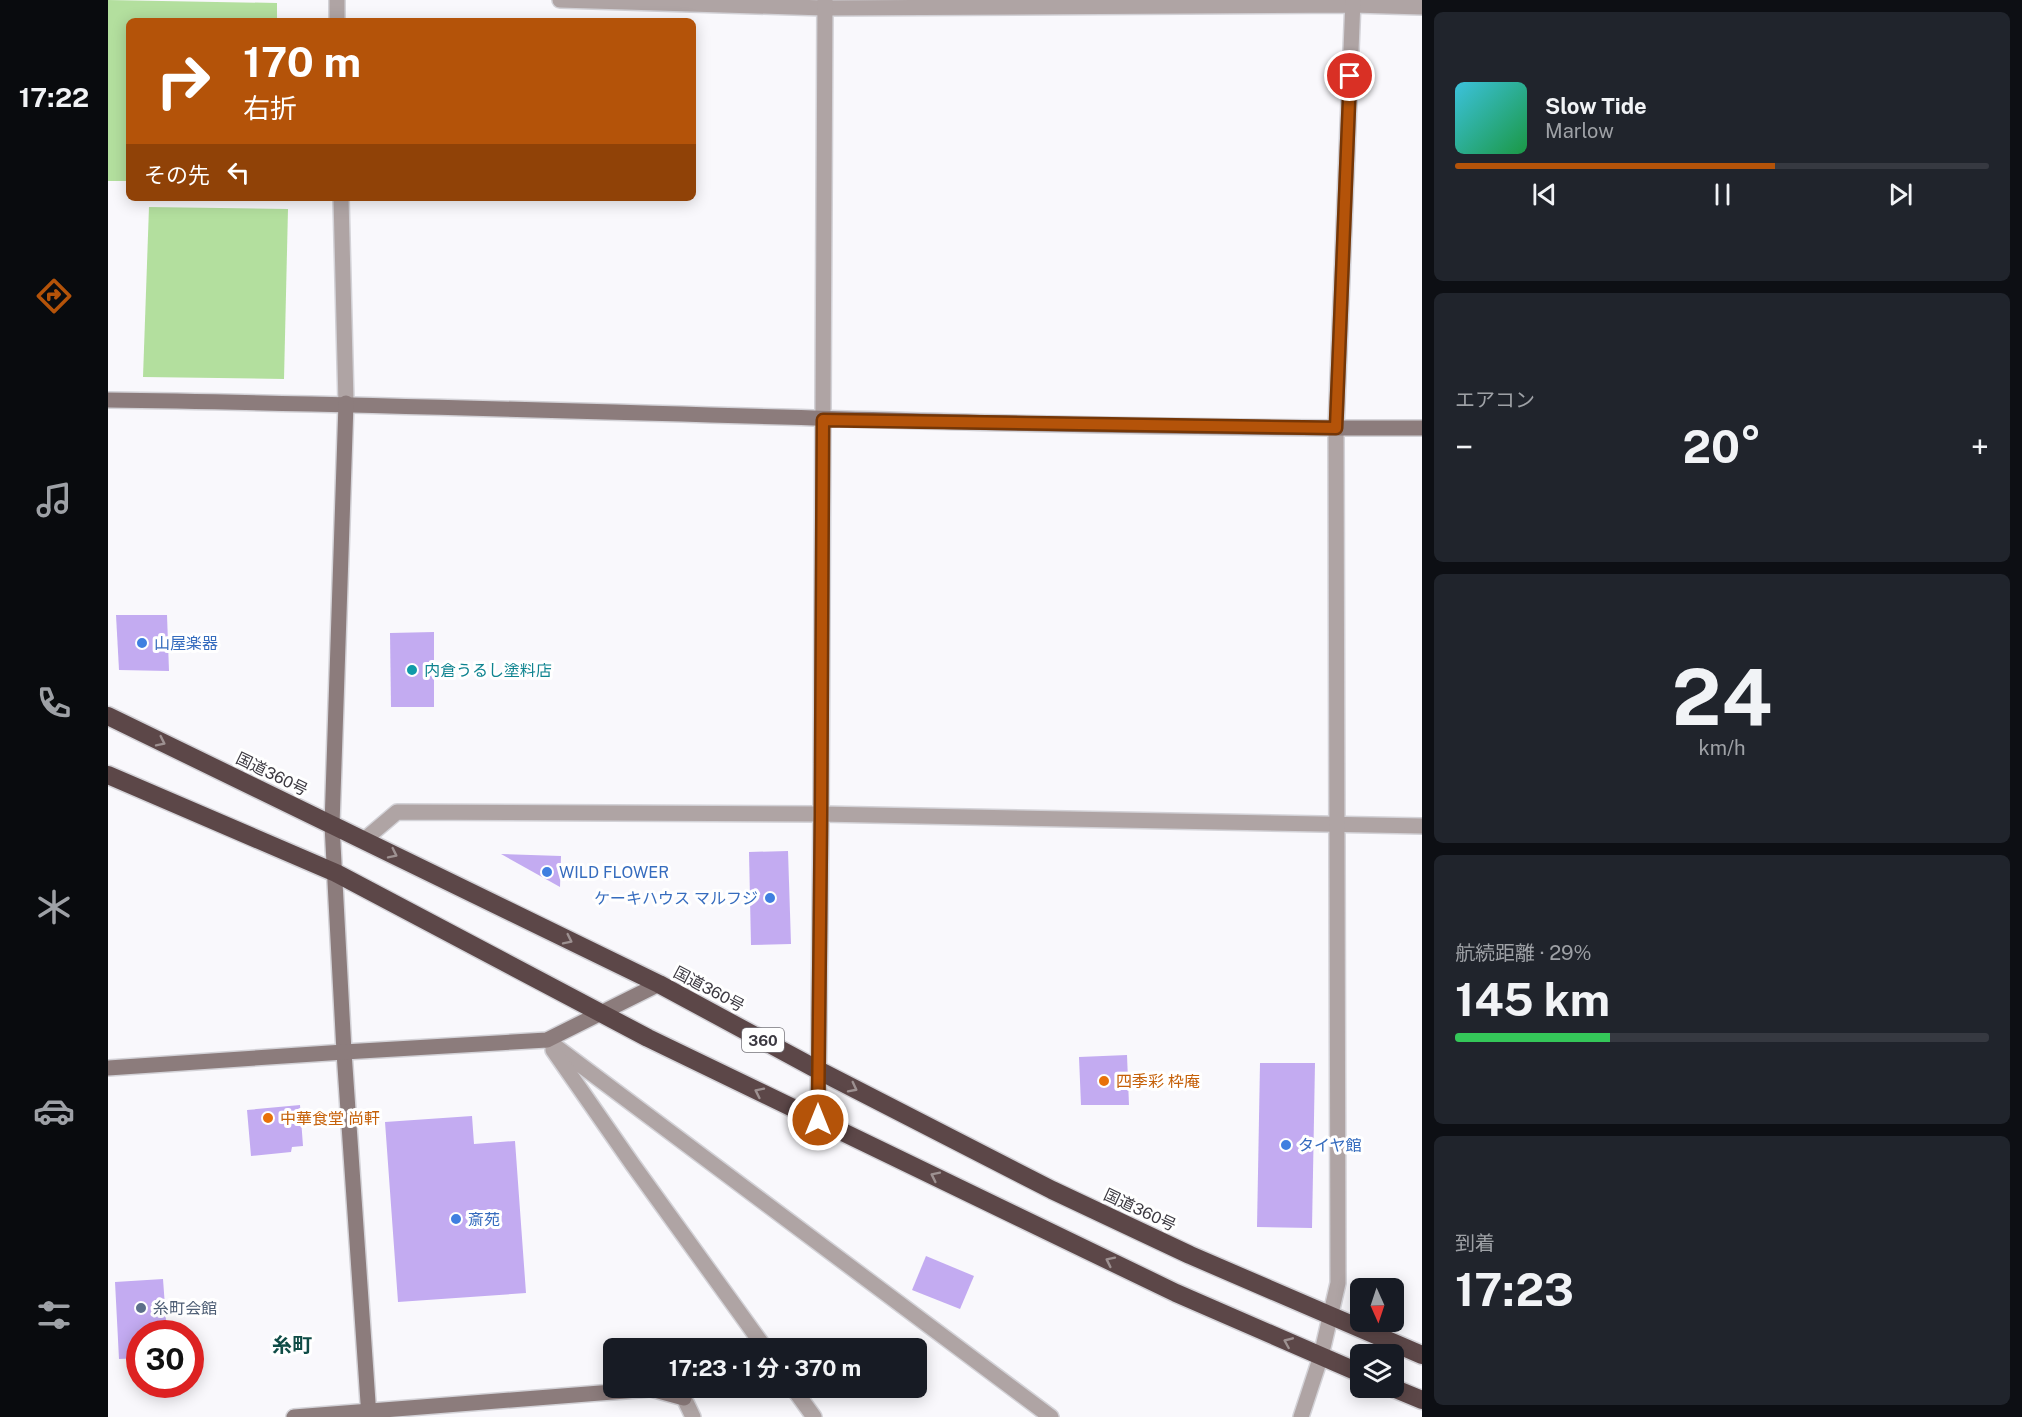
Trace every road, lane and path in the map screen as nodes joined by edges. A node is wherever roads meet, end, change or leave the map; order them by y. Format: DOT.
graph roads {
  1 [pos="337,0"];
  2 [pos="560,0"];
  3 [pos="1353,3"];
  4 [pos="825,4"];
  5 [pos="1422,7"];
  6 [pos="338,18"];
  7 [pos="341,201"];
  8 [pos="108,400"];
  9 [pos="346,403"];
  10 [pos="823,420"];
  11 [pos="1336,428"];
  12 [pos="1422,428"];
  13 [pos="108,716"];
  14 [pos="108,775"];
  15 [pos="821,814"];
  16 [pos="332,825"];
  17 [pos="1336,825"];
  18 [pos="1422,826"];
  19 [pos="364,840"];
  20 [pos="336,873"];
  21 [pos="659,984"];
  22 [pos="599,1012"];
  23 [pos="547,1040"];
  24 [pos="345,1052"];
  25 [pos="108,1068"];
  26 [pos="818,1070"];
  27 [pos="818,1120"];
  28 [pos="1331,1317"];
  29 [pos="758,1338"];
  30 [pos="1422,1355"];
  31 [pos="1321,1356"];
  32 [pos="1350,1369"];
  33 [pos="1404,1393"];
  34 [pos="800,1398"];
  35 [pos="1422,1400"];
  36 [pos="369,1414"];
  37 [pos="294,1417"];
  38 [pos="693,1417"];
  39 [pos="814,1417"];
  40 [pos="1051,1417"];
  41 [pos="1301,1417"];
  1 -- 6 [label="street"];
  2 -- 4 [label="street"];
  3 -- 4 [label="street"];
  3 -- 5 [label="street"];
  3 -- 11 [label="street"];
  4 -- 10 [label="street"];
  7 -- 9 [label="street"];
  8 -- 9 [label="street"];
  9 -- 10 [label="street"];
  9 -- 16 [label="street"];
  10 -- 11 [label="street"];
  10 -- 15 [label="street"];
  11 -- 12 [label="street"];
  11 -- 17 [label="street"];
  13 -- 16 [label="highway, 国道360号 / 360, one-way"];
  14 -- 20 [label="highway"];
  15 -- 17 [label="street"];
  15 -- 19 [label="street"];
  15 -- 26 [label="street"];
  16 -- 19 [label="highway, 国道360号 / 360"];
  16 -- 20 [label="street"];
  17 -- 18 [label="street"];
  17 -- 28 [label="street"];
  19 -- 21 [label="highway, 国道360号 / 360, one-way"];
  20 -- 22 [label="highway"];
  20 -- 24 [label="street"];
  21 -- 22 [label="street"];
  21 -- 26 [label="highway, 国道360号 / 360"];
  22 -- 23 [label="street"];
  27 -- 22 [label="highway, one-way"];
  23 -- 24 [label="street"];
  23 -- 29 [label="street"];
  23 -- 40 [label="street"];
  24 -- 25 [label="street"];
  24 -- 36 [label="street"];
  26 -- 27 [label="street"];
  26 -- 28 [label="highway, 国道360号 / 360, one-way"];
  31 -- 27 [label="highway, one-way"];
  28 -- 30 [label="highway, 国道360号 / 360"];
  28 -- 31 [label="street"];
  31 -- 32 [label="highway"];
  31 -- 41 [label="street"];
  33 -- 35 [label="highway"];
  34 -- 39 [label="street"];
  36 -- 37 [label="street"];
  36 -- 38 [label="street"];
}
